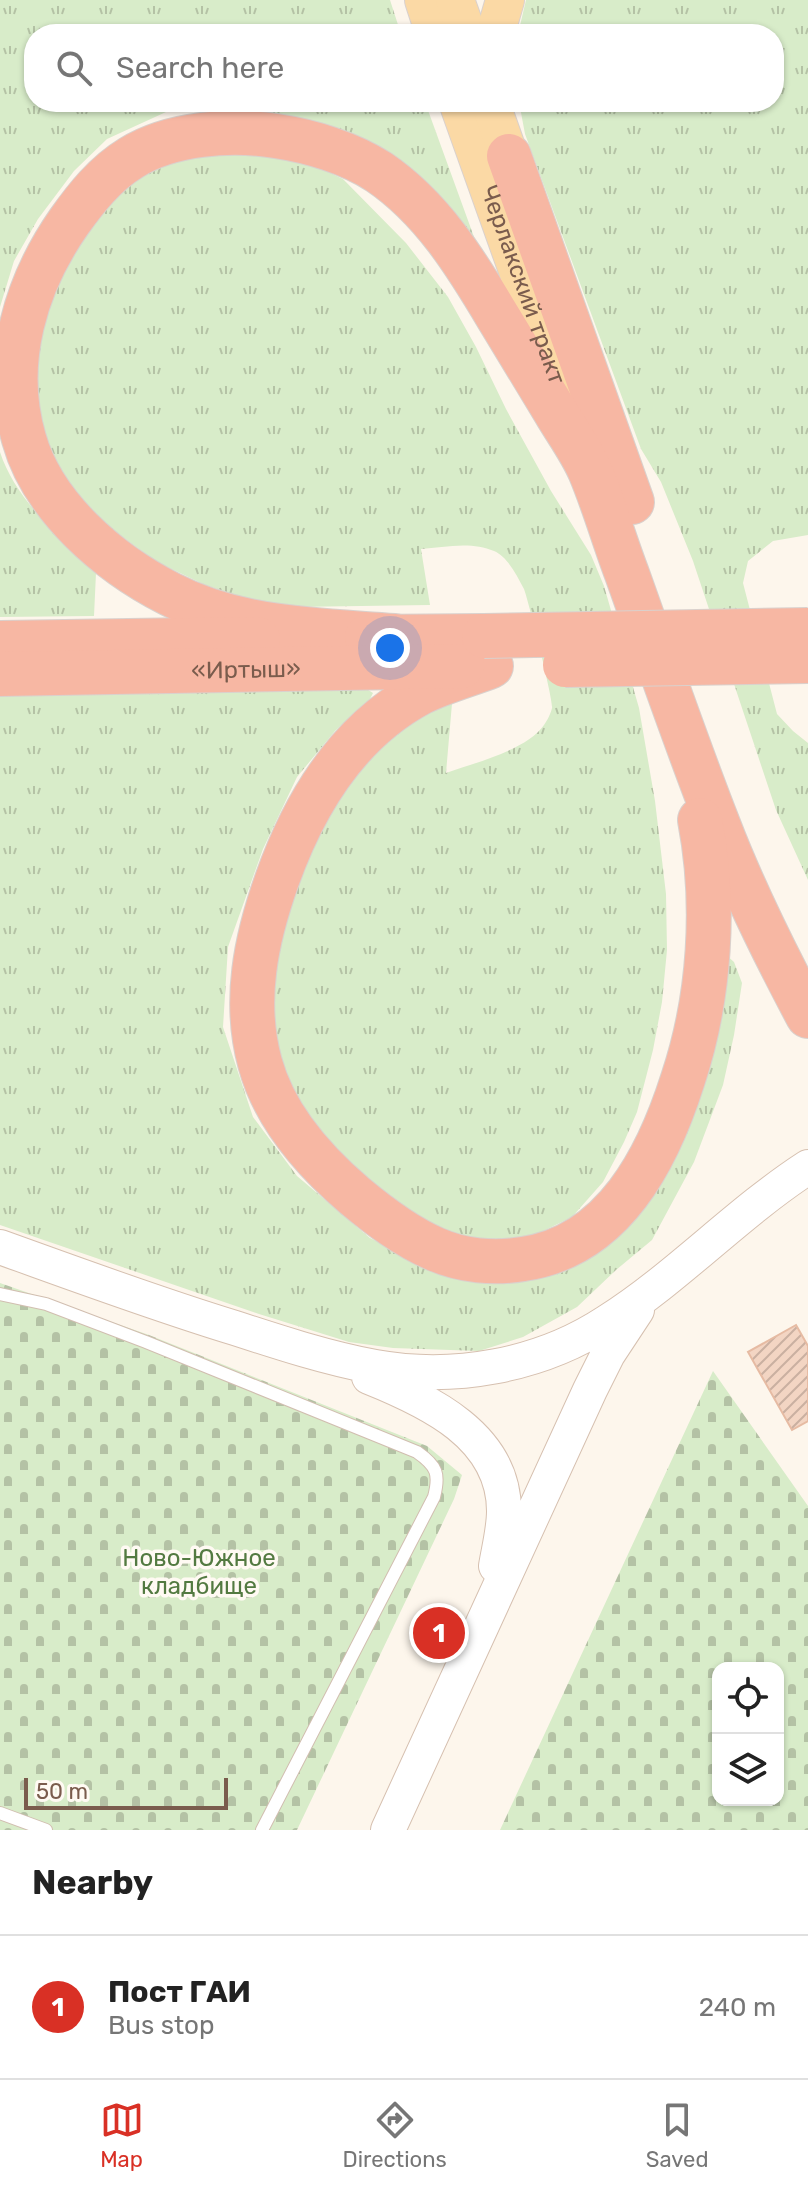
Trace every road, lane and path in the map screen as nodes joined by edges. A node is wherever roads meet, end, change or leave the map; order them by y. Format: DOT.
graph roads {
  1 [pos="424,0"];
  2 [pos="455,0"];
  3 [pos="505,0"];
  4 [pos="432,24"];
  5 [pos="463,24"];
  6 [pos="499,24"];
  7 [pos="462,112"];
  8 [pos="494,112"];
  9 [pos="503,112"];
  10 [pos="509,156"];
  11 [pos="588,466"];
  12 [pos="808,630"];
  13 [pos="394,636"];
  14 [pos="0,643"];
  15 [pos="488,651"];
  16 [pos="808,661"];
  17 [pos="0,674"];
  18 [pos="676,712"];
  19 [pos="808,951"];
  20 [pos="808,1016"];
  21 [pos="808,1139"];
  22 [pos="808,1167"];
  23 [pos="808,1188"];
  24 [pos="748,1211"];
  25 [pos="0,1247"];
  26 [pos="652,1290"];
  27 [pos="0,1294"];
  28 [pos="306,1351"];
  29 [pos="472,1643"];
  30 [pos="0,1813"];
  31 [pos="46,1830"];
  32 [pos="262,1830"];
  33 [pos="388,1830"];
  1 -- 4 [label="main road"];
  2 -- 5 [label="main road"];
  3 -- 6 [label="main road"];
  7 -- 11 [label="main road, Черлакский тракт"];
  8 -- 10 [label="main road, Черлакский тракт"];
  9 -- 10 [label="main road"];
  10 -- 19 [label="highway"];
  11 -- 13 [label="highway"];
  11 -- 18 [label="highway"];
  12 -- 15 [label="highway, bridge"];
  13 -- 14 [label="highway, «Иртыш»"];
  13 -- 15 [label="highway, «Иртыш»"];
  15 -- 16 [label="highway, bridge"];
  15 -- 17 [label="highway, «Иртыш»"];
  15 -- 18 [label="highway"];
  18 -- 20 [label="highway"];
  21 -- 24 [label="street"];
  22 -- 24 [label="street"];
  23 -- 24 [label="street"];
  24 -- 26 [label="street"];
  25 -- 28 [label="street"];
  26 -- 28 [label="street"];
  26 -- 29 [label="street"];
  27 -- 32 [label="lane"];
  28 -- 29 [label="street"];
  29 -- 33 [label="street"];
  30 -- 31 [label="lane"];
}
